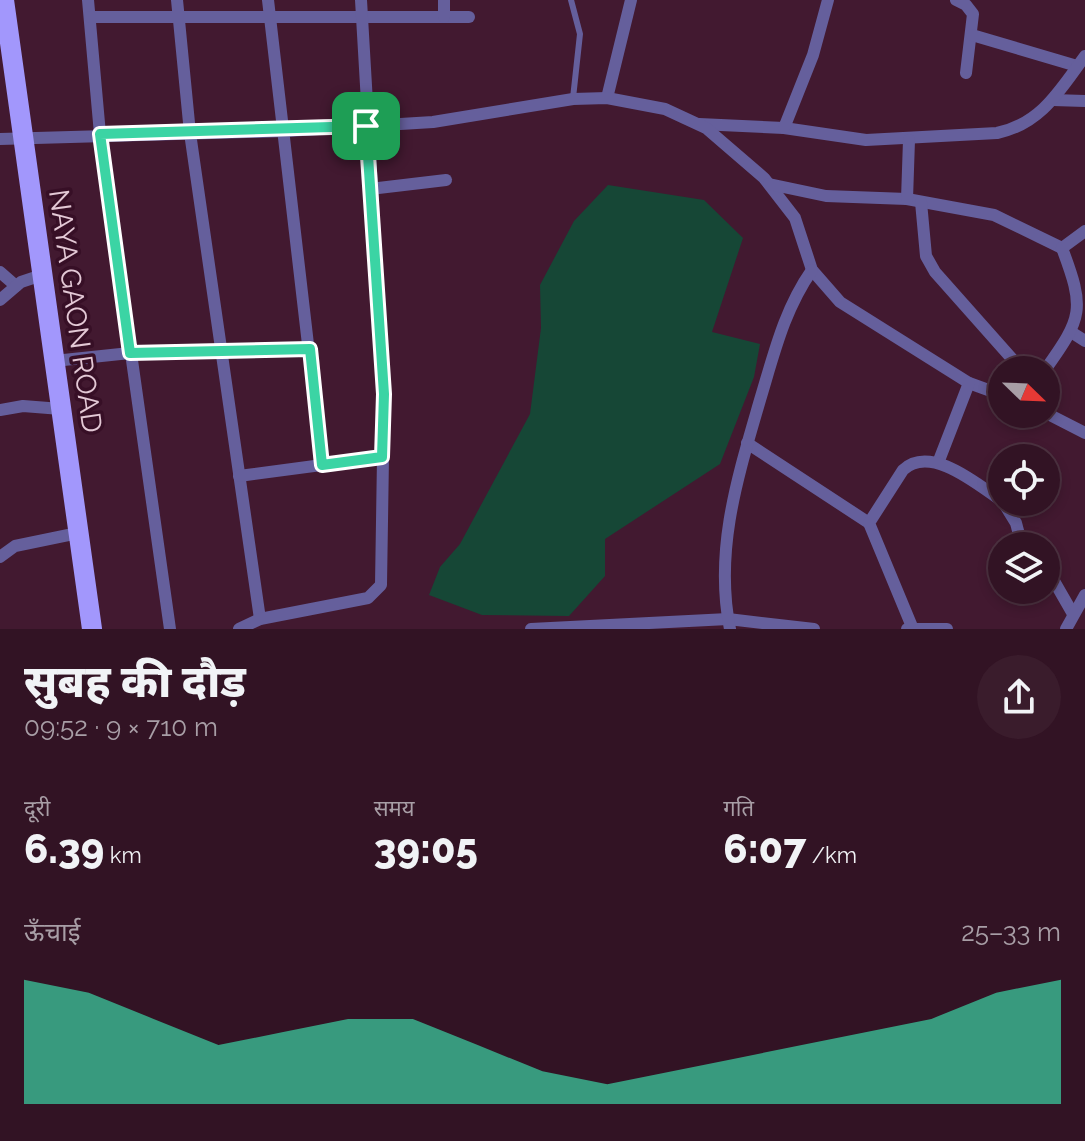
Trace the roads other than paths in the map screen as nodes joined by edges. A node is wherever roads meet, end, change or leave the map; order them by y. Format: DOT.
graph roads {
  1 [pos="88,0"];
  2 [pos="177,0"];
  3 [pos="268,0"];
  4 [pos="361,0"];
  5 [pos="444,0"];
  6 [pos="571,0"];
  7 [pos="631,0"];
  8 [pos="828,0"];
  9 [pos="956,0"];
  10 [pos="3,11"];
  11 [pos="90,17"];
  12 [pos="270,17"];
  13 [pos="444,17"];
  14 [pos="469,17"];
  15 [pos="179,18"];
  16 [pos="362,19"];
  17 [pos="972,35"];
  18 [pos="5,44"];
  19 [pos="1081,61"];
  20 [pos="966,73"];
  21 [pos="607,98"];
  22 [pos="573,99"];
  23 [pos="1053,100"];
  24 [pos="1085,101"];
  25 [pos="698,124"];
  26 [pos="366,126"];
  27 [pos="784,128"];
  28 [pos="286,131"];
  29 [pos="190,133"];
  30 [pos="100,134"];
  31 [pos="23,137"];
  32 [pos="0,139"];
  33 [pos="909,140"];
  34 [pos="446,180"];
  35 [pos="769,184"];
  36 [pos="370,189"];
  37 [pos="907,199"];
  38 [pos="921,202"];
  39 [pos="1085,231"];
  40 [pos="1062,248"];
  41 [pos="812,270"];
  42 [pos="0,272"];
  43 [pos="42,275"];
  44 [pos="16,286"];
  45 [pos="0,300"];
  46 [pos="1071,332"];
  47 [pos="1085,341"];
  48 [pos="310,349"];
  49 [pos="130,353"];
  50 [pos="222,353"];
  51 [pos="1010,356"];
  52 [pos="1055,356"];
  53 [pos="54,361"];
  54 [pos="969,383"];
  55 [pos="988,390"];
  56 [pos="61,409"];
  57 [pos="0,410"];
  58 [pos="1060,419"];
  59 [pos="1083,428"];
  60 [pos="747,443"];
  61 [pos="382,457"];
  62 [pos="938,463"];
  63 [pos="322,465"];
  64 [pos="239,476"];
  65 [pos="988,493"];
  66 [pos="869,523"];
  67 [pos="78,533"];
  68 [pos="0,557"];
  69 [pos="1060,591"];
  70 [pos="1085,595"];
  71 [pos="1073,614"];
  72 [pos="260,619"];
  73 [pos="278,623"];
  74 [pos="729,624"];
  75 [pos="664,625"];
  76 [pos="566,627"];
  77 [pos="92,629"];
  78 [pos="170,629"];
  79 [pos="239,629"];
  80 [pos="531,629"];
  81 [pos="814,629"];
  82 [pos="911,629"];
  83 [pos="947,629"];
  84 [pos="1066,629"];
  1 -- 11 [label="street"];
  2 -- 15 [label="street"];
  3 -- 12 [label="street"];
  4 -- 16 [label="street"];
  5 -- 13 [label="street"];
  6 -- 22 [label="lane"];
  7 -- 21 [label="street"];
  8 -- 27 [label="street"];
  9 -- 17 [label="street"];
  10 -- 18 [label="main road, NAYA GAON ROAD"];
  11 -- 15 [label="street"];
  11 -- 30 [label="street"];
  12 -- 15 [label="street"];
  12 -- 16 [label="street"];
  12 -- 28 [label="street"];
  13 -- 14 [label="street"];
  13 -- 16 [label="street"];
  15 -- 29 [label="street"];
  16 -- 26 [label="street"];
  17 -- 19 [label="street"];
  17 -- 20 [label="street"];
  18 -- 31 [label="main road, NAYA GAON ROAD"];
  19 -- 23 [label="street"];
  21 -- 22 [label="street"];
  21 -- 25 [label="street"];
  22 -- 26 [label="street"];
  23 -- 24 [label="street"];
  23 -- 33 [label="street"];
  25 -- 27 [label="street"];
  25 -- 35 [label="street"];
  26 -- 28 [label="street"];
  26 -- 36 [label="street"];
  27 -- 33 [label="street"];
  28 -- 29 [label="street"];
  28 -- 48 [label="street"];
  29 -- 30 [label="street"];
  29 -- 50 [label="street"];
  30 -- 31 [label="street"];
  30 -- 49 [label="street"];
  31 -- 32 [label="street"];
  31 -- 43 [label="main road, NAYA GAON ROAD"];
  33 -- 37 [label="street"];
  34 -- 36 [label="street"];
  35 -- 37 [label="street"];
  35 -- 41 [label="street"];
  36 -- 61 [label="street"];
  37 -- 38 [label="street"];
  38 -- 40 [label="street"];
  38 -- 51 [label="street"];
  39 -- 40 [label="street"];
  40 -- 46 [label="street"];
  41 -- 54 [label="street"];
  41 -- 60 [label="street"];
  42 -- 44 [label="street"];
  43 -- 44 [label="street"];
  43 -- 53 [label="main road, NAYA GAON ROAD"];
  44 -- 45 [label="street"];
  46 -- 47 [label="street"];
  46 -- 52 [label="street"];
  48 -- 50 [label="street"];
  48 -- 63 [label="street"];
  49 -- 50 [label="street"];
  49 -- 53 [label="street"];
  49 -- 78 [label="street"];
  50 -- 64 [label="street"];
  53 -- 56 [label="main road, NAYA GAON ROAD"];
  54 -- 55 [label="street"];
  54 -- 62 [label="street"];
  56 -- 57 [label="street"];
  56 -- 67 [label="main road, NAYA GAON ROAD"];
  58 -- 59 [label="street"];
  60 -- 66 [label="street"];
  60 -- 74 [label="street"];
  61 -- 63 [label="street"];
  61 -- 73 [label="street"];
  62 -- 65 [label="street"];
  62 -- 66 [label="street"];
  63 -- 64 [label="street"];
  64 -- 72 [label="street"];
  66 -- 82 [label="street"];
  67 -- 68 [label="street"];
  67 -- 77 [label="main road, NAYA GAON ROAD"];
  69 -- 71 [label="street"];
  70 -- 71 [label="street"];
  71 -- 84 [label="street"];
  72 -- 73 [label="street"];
  72 -- 79 [label="street"];
  74 -- 75 [label="street"];
  74 -- 81 [label="street"];
  75 -- 76 [label="street"];
  76 -- 80 [label="street"];
  82 -- 83 [label="street"];
}
